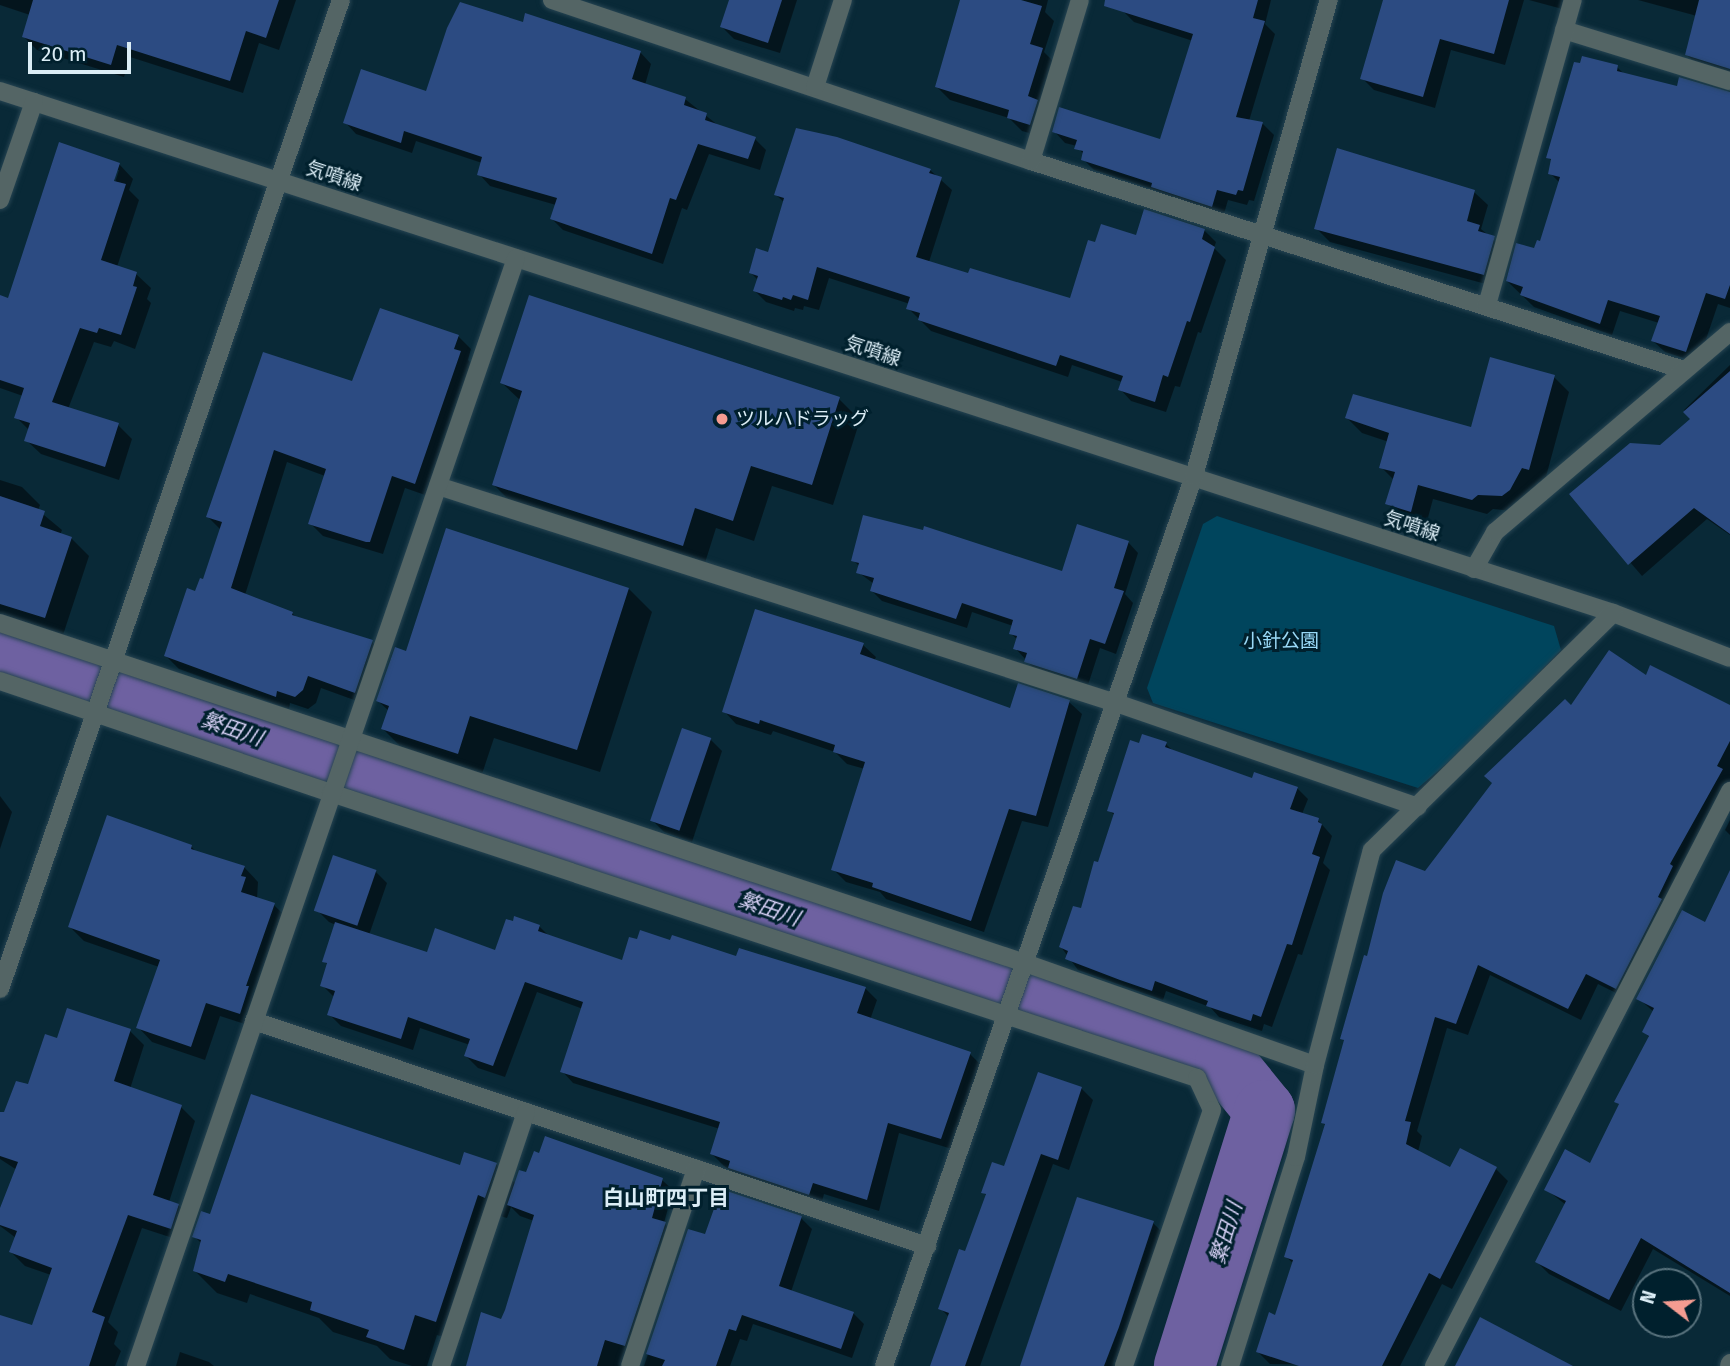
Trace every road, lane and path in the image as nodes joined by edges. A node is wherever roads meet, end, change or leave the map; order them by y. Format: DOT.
graph roads {
  1 [pos="341,0"];
  2 [pos="552,0"];
  3 [pos="842,0"];
  4 [pos="1080,0"];
  5 [pos="1329,0"];
  6 [pos="1573,0"];
  7 [pos="601,7"];
  8 [pos="1564,30"];
  9 [pos="1730,81"];
  10 [pos="815,87"];
  11 [pos="0,91"];
  12 [pos="34,102"];
  13 [pos="1031,161"];
  14 [pos="280,180"];
  15 [pos="0,200"];
  16 [pos="1262,235"];
  17 [pos="516,258"];
  18 [pos="1487,305"];
  19 [pos="1730,332"];
  20 [pos="1685,370"];
  21 [pos="1194,476"];
  22 [pos="438,486"];
  23 [pos="1474,569"];
  24 [pos="1613,613"];
  25 [pos="0,623"];
  26 [pos="1730,658"];
  27 [pos="112,660"];
  28 [pos="0,681"];
  29 [pos="1116,703"];
  30 [pos="95,711"];
  31 [pos="350,742"];
  32 [pos="1730,791"];
  33 [pos="332,792"];
  34 [pos="1418,807"];
  35 [pos="1025,963"];
  36 [pos="0,989"];
  37 [pos="1007,1015"];
  38 [pos="254,1021"];
  39 [pos="1315,1065"];
  40 [pos="526,1112"];
  41 [pos="696,1169"];
  42 [pos="927,1246"];
  43 [pos="136,1366"];
  44 [pos="441,1366"];
  45 [pos="630,1366"];
  46 [pos="884,1366"];
  47 [pos="1124,1366"];
  48 [pos="1230,1366"];
  49 [pos="1434,1366"];
  1 -- 14 [label="street"];
  2 -- 7 [label="street"];
  3 -- 10 [label="street"];
  4 -- 13 [label="street"];
  5 -- 16 [label="street"];
  6 -- 8 [label="street"];
  7 -- 10 [label="street"];
  8 -- 9 [label="street"];
  8 -- 18 [label="street"];
  10 -- 13 [label="street"];
  11 -- 12 [label="street, 気噴線"];
  12 -- 14 [label="street, 気噴線"];
  12 -- 15 [label="street"];
  13 -- 16 [label="street"];
  14 -- 17 [label="street, 気噴線"];
  14 -- 27 [label="street"];
  16 -- 18 [label="street"];
  16 -- 21 [label="street"];
  17 -- 21 [label="street, 気噴線"];
  17 -- 22 [label="street"];
  18 -- 20 [label="street"];
  19 -- 20 [label="street"];
  20 -- 23 [label="street"];
  21 -- 23 [label="street, 気噴線"];
  21 -- 29 [label="street"];
  22 -- 29 [label="street"];
  22 -- 31 [label="street"];
  23 -- 24 [label="street, 気噴線"];
  24 -- 26 [label="street, 気噴線"];
  24 -- 34 [label="street"];
  25 -- 27 [label="street"];
  27 -- 30 [label="street"];
  27 -- 31 [label="street"];
  28 -- 30 [label="street"];
  29 -- 34 [label="street"];
  29 -- 35 [label="street"];
  30 -- 33 [label="street"];
  30 -- 36 [label="street"];
  31 -- 33 [label="street"];
  31 -- 35 [label="street"];
  32 -- 49 [label="street"];
  33 -- 37 [label="street"];
  33 -- 38 [label="street"];
  34 -- 39 [label="street"];
  35 -- 37 [label="street"];
  35 -- 39 [label="street"];
  37 -- 42 [label="street"];
  37 -- 47 [label="street"];
  38 -- 40 [label="street"];
  38 -- 43 [label="street"];
  39 -- 48 [label="street"];
  40 -- 41 [label="street"];
  40 -- 44 [label="street"];
  41 -- 42 [label="street"];
  41 -- 45 [label="street"];
  42 -- 46 [label="street"];
}
